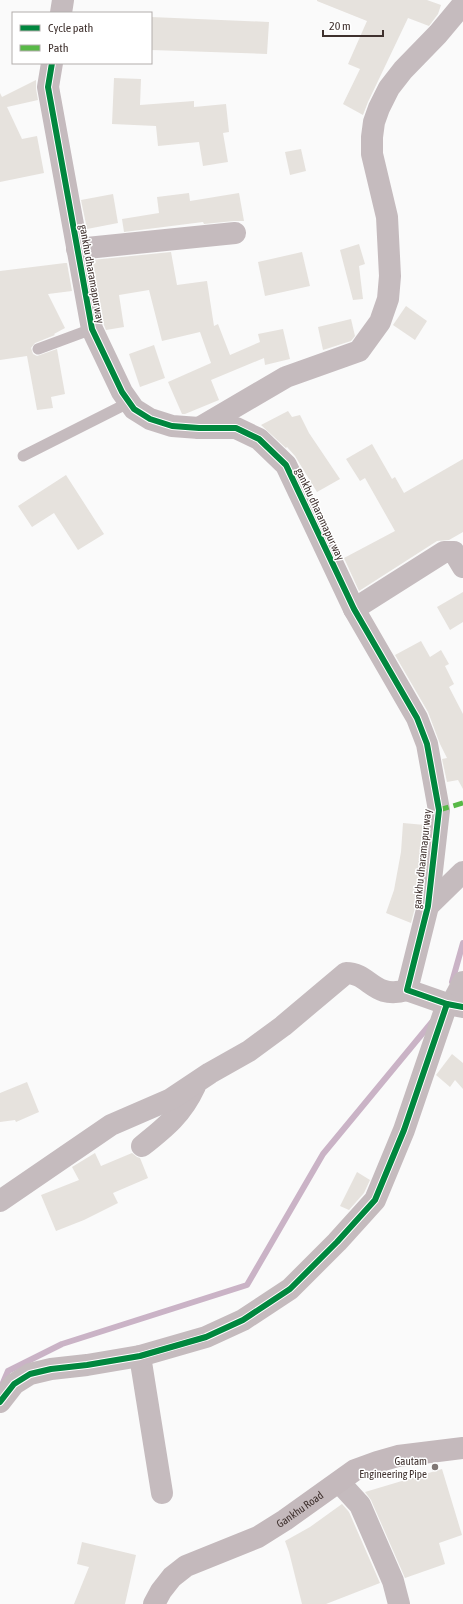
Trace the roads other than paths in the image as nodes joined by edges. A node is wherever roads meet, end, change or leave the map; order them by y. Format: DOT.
graph roads {
  1 [pos="63,0"];
  2 [pos="463,4"];
  3 [pos="60,12"];
  4 [pos="52,64"];
  5 [pos="235,232"];
  6 [pos="77,249"];
  7 [pos="92,329"];
  8 [pos="38,349"];
  9 [pos="130,402"];
  10 [pos="199,428"];
  11 [pos="23,456"];
  12 [pos="463,567"];
  13 [pos="354,609"];
  14 [pos="463,872"];
  15 [pos="428,906"];
  16 [pos="463,982"];
  17 [pos="407,990"];
  18 [pos="454,1006"];
  19 [pos="196,1083"];
  20 [pos="142,1146"];
  21 [pos="0,1201"];
  22 [pos="140,1356"];
  23 [pos="0,1402"];
  24 [pos="463,1448"];
  25 [pos="339,1482"];
  26 [pos="162,1493"];
  27 [pos="154,1604"];
  28 [pos="399,1604"];
  1 -- 3 [label="street"];
  2 -- 10 [label="street"];
  4 -- 6 [label="street, gankhu dharamapur way"];
  5 -- 6 [label="street"];
  6 -- 7 [label="street, gankhu dharamapur way"];
  7 -- 8 [label="lane"];
  7 -- 9 [label="street, gankhu dharamapur way"];
  9 -- 10 [label="street, gankhu dharamapur way"];
  9 -- 11 [label="lane"];
  10 -- 13 [label="street, gankhu dharamapur way"];
  12 -- 13 [label="street"];
  13 -- 15 [label="street, gankhu dharamapur way"];
  14 -- 15 [label="street"];
  15 -- 17 [label="street, gankhu dharamapur way"];
  16 -- 18 [label="street"];
  17 -- 18 [label="street"];
  17 -- 19 [label="street"];
  18 -- 22 [label="street"];
  19 -- 20 [label="street"];
  19 -- 21 [label="street"];
  22 -- 23 [label="street"];
  22 -- 26 [label="street"];
  24 -- 25 [label="main road, Gankhu Road"];
  25 -- 27 [label="main road, Gankhu Road"];
  25 -- 28 [label="street"];
}
